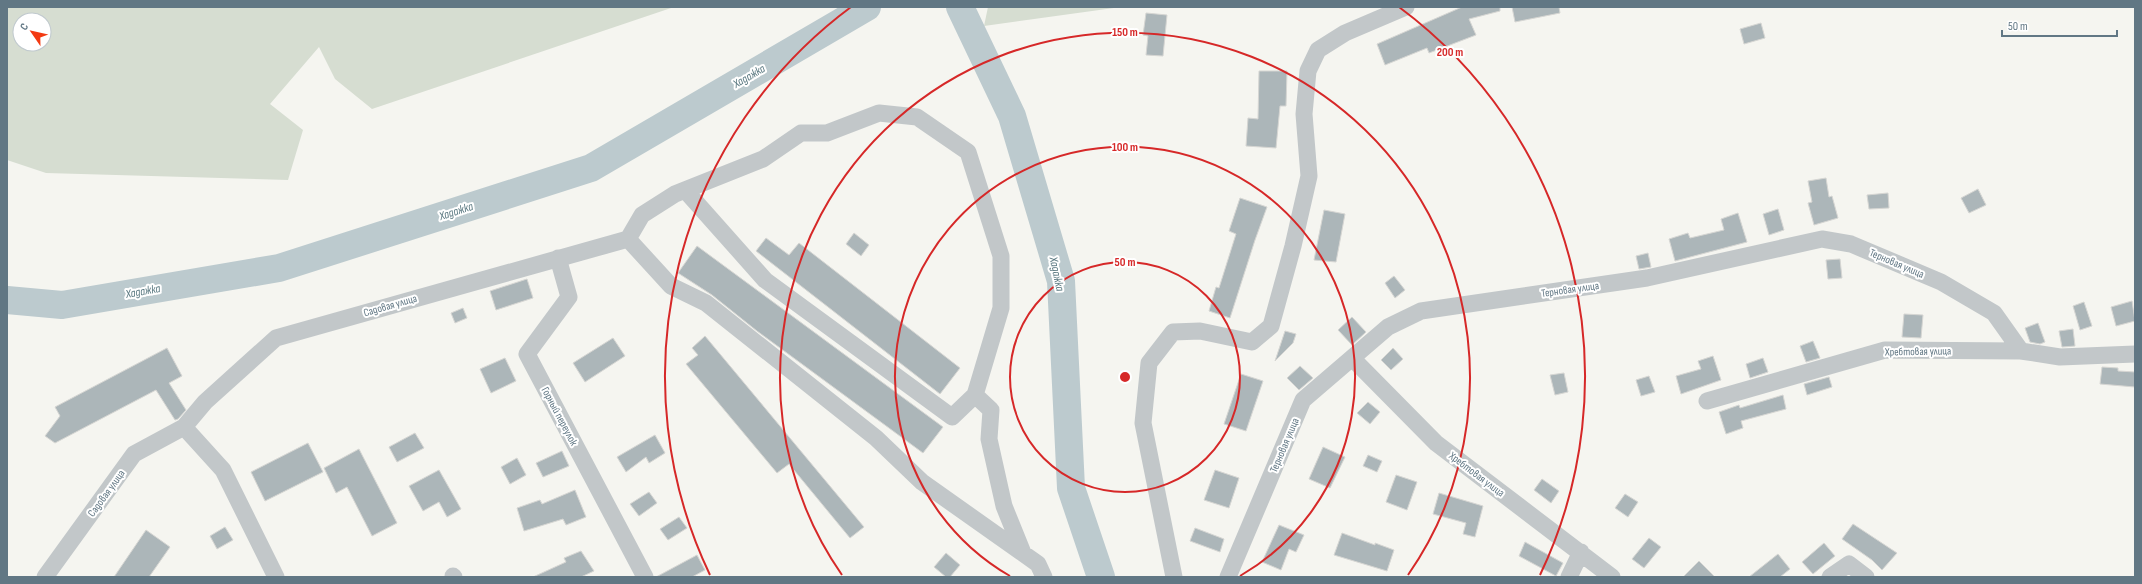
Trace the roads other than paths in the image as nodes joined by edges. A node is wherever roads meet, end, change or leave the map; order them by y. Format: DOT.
graph roads {
  1 [pos="1406,7"];
  2 [pos="685,190"];
  3 [pos="628,239"];
  4 [pos="558,258"];
  5 [pos="2021,351"];
  6 [pos="2135,354"];
  7 [pos="1352,358"];
  8 [pos="975,395"];
  9 [pos="1707,401"];
  10 [pos="184,427"];
  11 [pos="1581,552"];
  12 [pos="1023,553"];
  13 [pos="45,577"];
  14 [pos="276,577"];
  15 [pos="645,577"];
  16 [pos="1044,577"];
  17 [pos="1174,577"];
  18 [pos="1228,577"];
  19 [pos="1569,577"];
  20 [pos="1612,577"];
  21 [pos="1830,577"];
  22 [pos="1866,577"];
  1 -- 17 [label="street"];
  2 -- 3 [label="street"];
  2 -- 8 [label="street"];
  2 -- 8 [label="street"];
  3 -- 4 [label="street, Садовая улица"];
  3 -- 12 [label="street"];
  4 -- 10 [label="street, Садовая улица"];
  4 -- 15 [label="street, Горный переулок"];
  5 -- 6 [label="street, Хребтовая улица"];
  5 -- 7 [label="street, Терновая улица"];
  5 -- 9 [label="street, Хребтовая улица"];
  7 -- 11 [label="street, Хребтовая улица"];
  7 -- 18 [label="street, Терновая улица"];
  8 -- 12 [label="street"];
  10 -- 13 [label="street, Садовая улица"];
  10 -- 14 [label="street"];
  11 -- 19 [label="street"];
  11 -- 20 [label="street, Хребтовая улица"];
  12 -- 16 [label="street"];
  21 -- 22 [label="street"];
}
